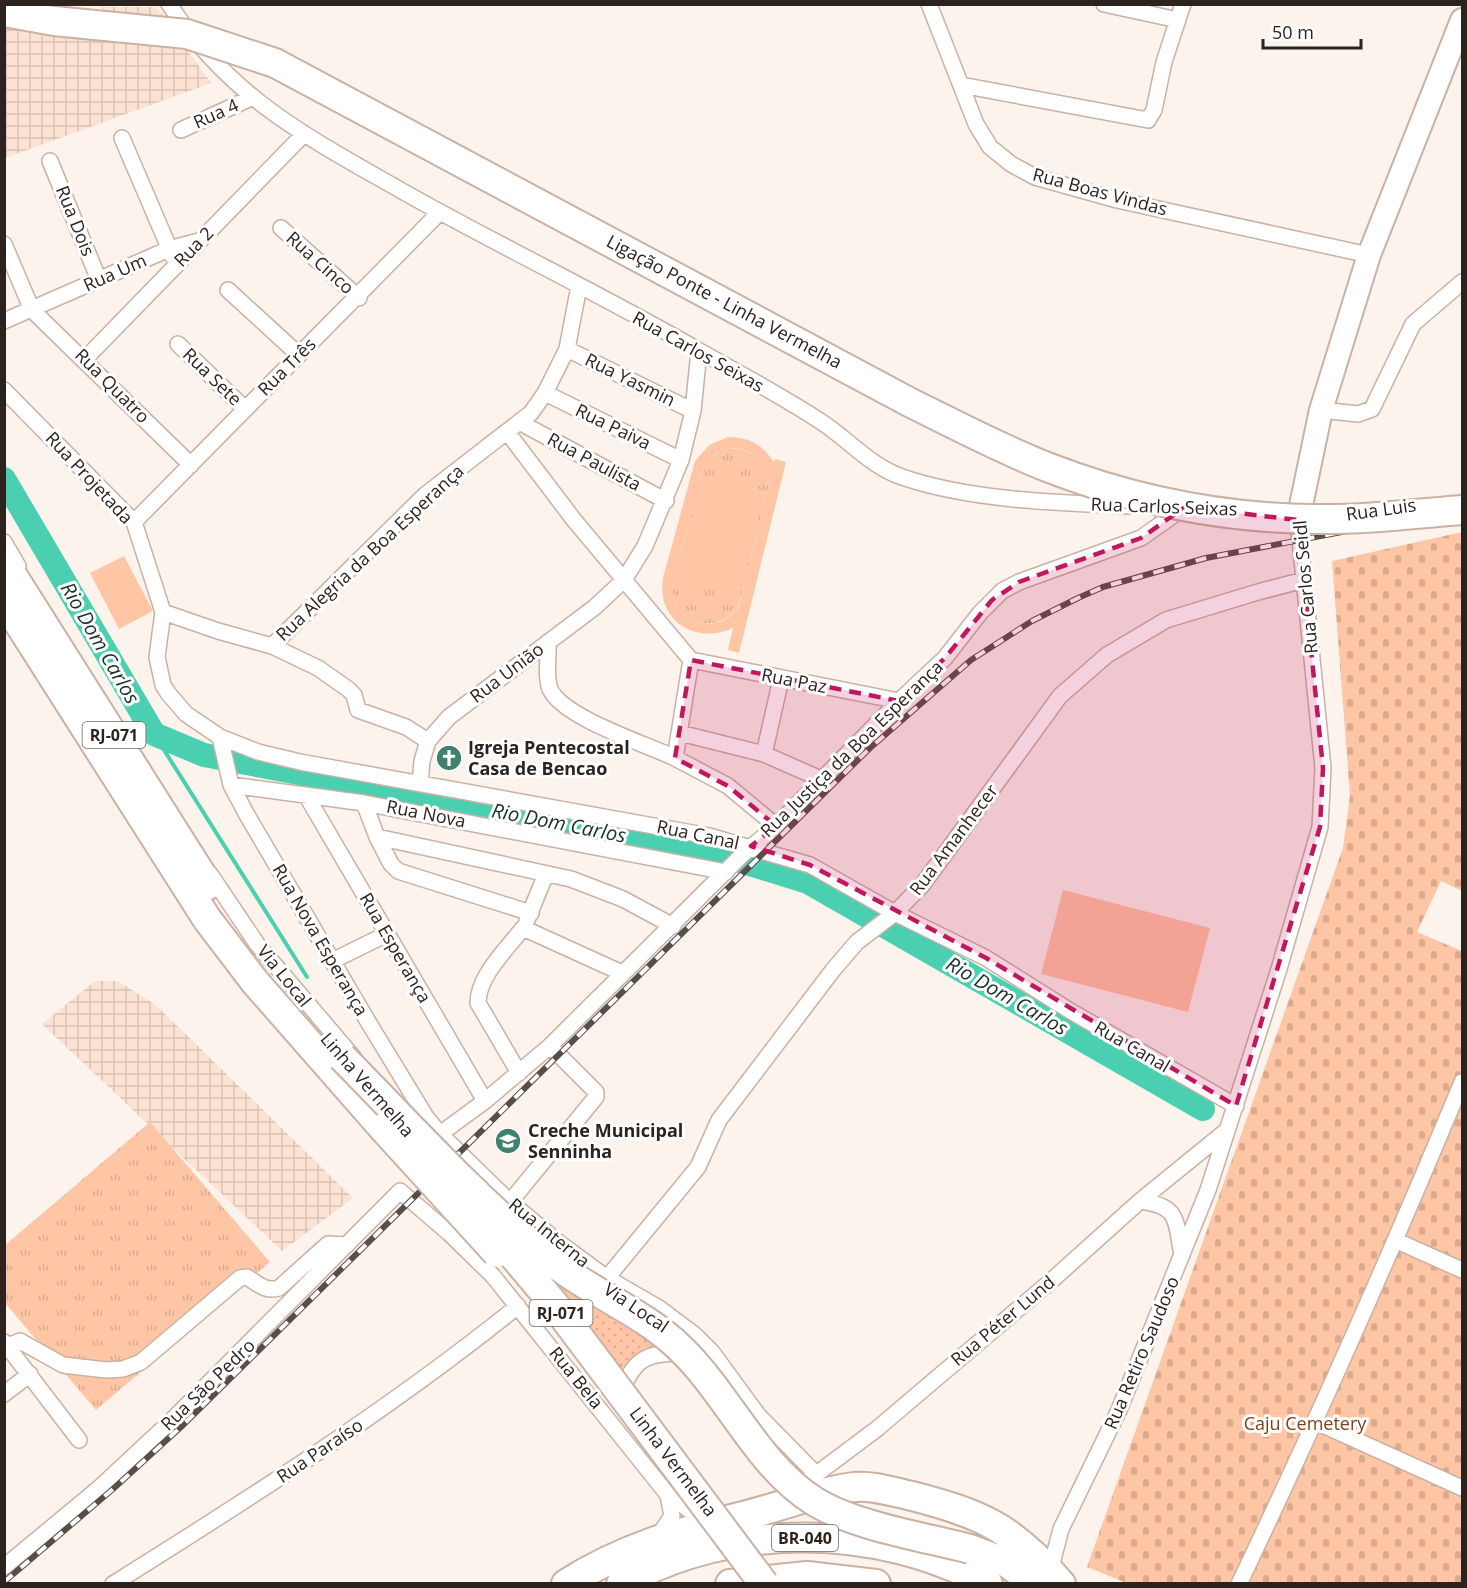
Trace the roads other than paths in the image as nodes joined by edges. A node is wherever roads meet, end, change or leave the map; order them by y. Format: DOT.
graph roads {
  1 [pos="169,4"];
  2 [pos="928,4"];
  3 [pos="1104,4"];
  4 [pos="1183,4"];
  5 [pos="4,12"];
  6 [pos="1178,20"];
  7 [pos="1462,20"];
  8 [pos="961,85"];
  9 [pos="251,98"];
  10 [pos="181,130"];
  11 [pos="303,135"];
  12 [pos="122,138"];
  13 [pos="50,161"];
  14 [pos="440,212"];
  15 [pos="281,228"];
  16 [pos="199,241"];
  17 [pos="4,244"];
  18 [pos="169,249"];
  19 [pos="1369,255"];
  20 [pos="177,265"];
  21 [pos="99,280"];
  22 [pos="1462,282"];
  23 [pos="579,286"];
  24 [pos="228,290"];
  25 [pos="359,298"];
  26 [pos="33,310"];
  27 [pos="4,321"];
  28 [pos="178,344"];
  29 [pos="567,349"];
  30 [pos="699,351"];
  31 [pos="299,355"];
  32 [pos="85,359"];
  33 [pos="4,390"];
  34 [pos="545,393"];
  35 [pos="245,409"];
  36 [pos="1321,410"];
  37 [pos="693,411"];
  38 [pos="521,423"];
  39 [pos="508,433"];
  40 [pos="681,460"];
  41 [pos="190,465"];
  42 [pos="1462,497"];
  43 [pos="666,501"];
  44 [pos="1185,507"];
  45 [pos="1462,510"];
  46 [pos="1298,520"];
  47 [pos="134,522"];
  48 [pos="4,543"];
  49 [pos="4,562"];
  50 [pos="624,580"];
  51 [pos="1304,580"];
  52 [pos="4,600"];
  53 [pos="162,612"];
  54 [pos="548,642"];
  55 [pos="272,645"];
  56 [pos="691,660"];
  57 [pos="781,679"];
  58 [pos="898,701"];
  59 [pos="680,733"];
  60 [pos="428,741"];
  61 [pos="221,742"];
  62 [pos="764,754"];
  63 [pos="675,758"];
  64 [pos="230,779"];
  65 [pos="822,780"];
  66 [pos="420,784"];
  67 [pos="306,795"];
  68 [pos="364,803"];
  69 [pos="776,826"];
  70 [pos="377,837"];
  71 [pos="738,859"];
  72 [pos="546,874"];
  73 [pos="531,913"];
  74 [pos="891,916"];
  75 [pos="673,926"];
  76 [pos="523,928"];
  77 [pos="387,934"];
  78 [pos="334,960"];
  79 [pos="622,973"];
  80 [pos="550,1046"];
  81 [pos="342,1057"];
  82 [pos="519,1073"];
  83 [pos="1462,1082"];
  84 [pos="485,1101"];
  85 [pos="1236,1106"];
  86 [pos="1226,1131"];
  87 [pos="440,1134"];
  88 [pos="400,1191"];
  89 [pos="1140,1200"];
  90 [pos="510,1202"];
  91 [pos="1397,1241"];
  92 [pos="347,1245"];
  93 [pos="1182,1255"];
  94 [pos="1462,1270"];
  95 [pos="607,1278"];
  96 [pos="518,1306"];
  97 [pos="6,1344"];
  98 [pos="712,1352"];
  99 [pos="695,1353"];
  100 [pos="30,1374"];
  101 [pos="4,1394"];
  102 [pos="610,1420"];
  103 [pos="1316,1422"];
  104 [pos="79,1440"];
  105 [pos="811,1478"];
  106 [pos="1462,1488"];
  107 [pos="669,1495"];
  108 [pos="776,1508"];
  109 [pos="724,1521"];
  110 [pos="655,1541"];
  111 [pos="4,1567"];
  112 [pos="1049,1579"];
  113 [pos="624,1582"];
  114 [pos="113,1584"];
  115 [pos="566,1584"];
  116 [pos="730,1584"];
  117 [pos="750,1584"];
  118 [pos="764,1584"];
  119 [pos="876,1584"];
  120 [pos="988,1584"];
  121 [pos="1239,1584"];
  1 -- 9 [label="street, Rua Carlos Seixas"];
  2 -- 8 [label="street, Rua Boas Vindas"];
  3 -- 6 [label="street"];
  4 -- 6 [label="street"];
  5 -- 45 [label="highway, Ligação Ponte - Linha Vermelha, bridge"];
  6 -- 8 [label="street"];
  7 -- 19 [label="street, Rua Carlos Seidl"];
  8 -- 19 [label="street, Rua Boas Vindas"];
  9 -- 10 [label="street, Rua 4"];
  9 -- 11 [label="street, Rua Carlos Seixas"];
  11 -- 14 [label="street, Rua Carlos Seixas"];
  11 -- 16 [label="street, Rua 2"];
  12 -- 18 [label="street"];
  13 -- 21 [label="street, Rua Dois"];
  14 -- 23 [label="street, Rua Carlos Seixas"];
  14 -- 25 [label="street, Rua Três"];
  15 -- 25 [label="street, Rua Cinco"];
  16 -- 18 [label="street, Rua Um"];
  16 -- 20 [label="street, Rua 2"];
  17 -- 26 [label="street"];
  18 -- 20 [label="street"];
  18 -- 21 [label="street, Rua Um"];
  19 -- 36 [label="street, Rua Carlos Seidl"];
  20 -- 32 [label="street, Rua 2"];
  21 -- 26 [label="street, Rua Um"];
  22 -- 36 [label="street"];
  23 -- 29 [label="street, Rua Alegria da Boa Esperança"];
  23 -- 30 [label="street, Rua Carlos Seixas"];
  24 -- 31 [label="street"];
  25 -- 31 [label="street, Rua Três"];
  26 -- 27 [label="street, Rua Um"];
  26 -- 32 [label="street, Rua Quatro"];
  28 -- 35 [label="street, Rua Sete"];
  29 -- 34 [label="street, Rua Alegria da Boa Esperança"];
  29 -- 37 [label="street, Rua Yasmin"];
  30 -- 37 [label="street, Rua União"];
  30 -- 44 [label="street, Rua Carlos Seixas"];
  31 -- 35 [label="street, Rua Três"];
  32 -- 41 [label="street, Rua Quatro"];
  33 -- 47 [label="street, Rua Projetada"];
  34 -- 38 [label="street, Rua Alegria da Boa Esperança"];
  34 -- 40 [label="street, Rua Paiva"];
  35 -- 41 [label="street, Rua Três"];
  36 -- 46 [label="street, Rua Carlos Seidl"];
  37 -- 40 [label="street, Rua União"];
  38 -- 39 [label="street, Rua Alegria da Boa Esperança"];
  38 -- 43 [label="street, Rua Paulista"];
  39 -- 50 [label="street"];
  39 -- 55 [label="street, Rua Alegria da Boa Esperança"];
  40 -- 43 [label="street, Rua União"];
  41 -- 47 [label="street, Rua Três"];
  42 -- 46 [label="street, Rua Luis"];
  43 -- 50 [label="street, Rua União"];
  44 -- 46 [label="street, Rua Carlos Seixas"];
  44 -- 58 [label="street, Rua Justiça da Boa Esperança"];
  46 -- 51 [label="street, Rua Carlos Seidl"];
  47 -- 53 [label="street, Rua Projetada"];
  48 -- 99 [label="street, Via Local"];
  49 -- 81 [label="highway, Linha Vermelha / RJ-071"];
  50 -- 54 [label="street, Rua União"];
  50 -- 56 [label="street"];
  51 -- 74 [label="street, Rua Amanhecer"];
  51 -- 85 [label="street, Rua Carlos Seidl"];
  52 -- 117 [label="highway, Linha Vermelha / RJ-071, bridge"];
  53 -- 55 [label="street"];
  53 -- 61 [label="street, Rua Canal"];
  54 -- 60 [label="street, Rua União"];
  54 -- 63 [label="street"];
  55 -- 60 [label="street"];
  56 -- 57 [label="street, Rua Paz"];
  56 -- 59 [label="street"];
  57 -- 58 [label="street, Rua Paz"];
  57 -- 62 [label="street"];
  58 -- 65 [label="street, Rua Justiça da Boa Esperança"];
  59 -- 62 [label="street"];
  59 -- 63 [label="street"];
  60 -- 66 [label="street, Rua União"];
  61 -- 64 [label="street, Rua Nova Esperança"];
  61 -- 66 [label="street, Rua Canal"];
  62 -- 65 [label="street"];
  63 -- 69 [label="street"];
  64 -- 67 [label="street, Rua Nova"];
  64 -- 78 [label="street, Rua Nova Esperança"];
  65 -- 69 [label="street, Rua Justiça da Boa Esperança"];
  66 -- 71 [label="street, Rua Canal"];
  67 -- 68 [label="street, Rua Nova"];
  67 -- 77 [label="street, Rua Esperança"];
  68 -- 70 [label="street"];
  68 -- 71 [label="street, Rua Nova"];
  69 -- 71 [label="street, Rua Justiça da Boa Esperança"];
  70 -- 72 [label="street"];
  70 -- 73 [label="street"];
  71 -- 74 [label="street, Rua Canal"];
  71 -- 75 [label="street, Rua Justiça da Boa Esperança"];
  72 -- 73 [label="street"];
  72 -- 75 [label="street"];
  73 -- 76 [label="street"];
  74 -- 85 [label="street, Rua Canal"];
  74 -- 95 [label="street, Rua Amanhecer"];
  75 -- 79 [label="street, Rua Justiça da Boa Esperança"];
  76 -- 79 [label="street"];
  76 -- 82 [label="street"];
  77 -- 78 [label="street"];
  77 -- 84 [label="street, Rua Esperança"];
  78 -- 87 [label="street, Rua Nova Esperança"];
  79 -- 80 [label="street, Rua Justiça da Boa Esperança"];
  80 -- 82 [label="street, Rua Justiça da Boa Esperança"];
  80 -- 90 [label="street"];
  81 -- 112 [label="highway, bridge"];
  81 -- 118 [label="highway, Linha Vermelha / RJ-071, bridge"];
  82 -- 84 [label="street, Rua Justiça da Boa Esperança"];
  83 -- 91 [label="street"];
  84 -- 87 [label="street, Rua Justiça da Boa Esperança"];
  85 -- 86 [label="street, Rua Carlos Seidl"];
  86 -- 89 [label="street, Rua Péter Lund"];
  86 -- 93 [label="street, Rua Retiro Saudoso"];
  87 -- 90 [label="street, Rua Interna"];
  88 -- 92 [label="street, Rua São Pedro"];
  88 -- 96 [label="street, Rua Bela"];
  89 -- 93 [label="street"];
  89 -- 105 [label="street, Rua Péter Lund"];
  90 -- 95 [label="street, Rua Interna"];
  91 -- 94 [label="street"];
  91 -- 103 [label="street"];
  92 -- 97 [label="street"];
  92 -- 111 [label="street, Rua São Pedro"];
  93 -- 112 [label="street, Rua Retiro Saudoso"];
  95 -- 98 [label="street, Rua Interna"];
  96 -- 102 [label="street, Rua Bela"];
  96 -- 114 [label="street, Rua Paraíso"];
  97 -- 100 [label="street"];
  98 -- 99 [label="street"];
  98 -- 105 [label="street, Rua Interna"];
  99 -- 102 [label="street"];
  99 -- 105 [label="street, Via Local"];
  100 -- 101 [label="street"];
  100 -- 104 [label="street"];
  102 -- 107 [label="street, Rua Bela"];
  103 -- 106 [label="street"];
  103 -- 121 [label="street"];
  105 -- 108 [label="street, Rua Péter Lund"];
  107 -- 109 [label="street, Rua Bela"];
  107 -- 110 [label="street"];
  108 -- 109 [label="highway"];
  108 -- 112 [label="highway"];
  109 -- 110 [label="highway"];
  110 -- 115 [label="highway"];
  113 -- 120 [label="highway, BR-040"];
  116 -- 119 [label="highway, BR-040"];
}
